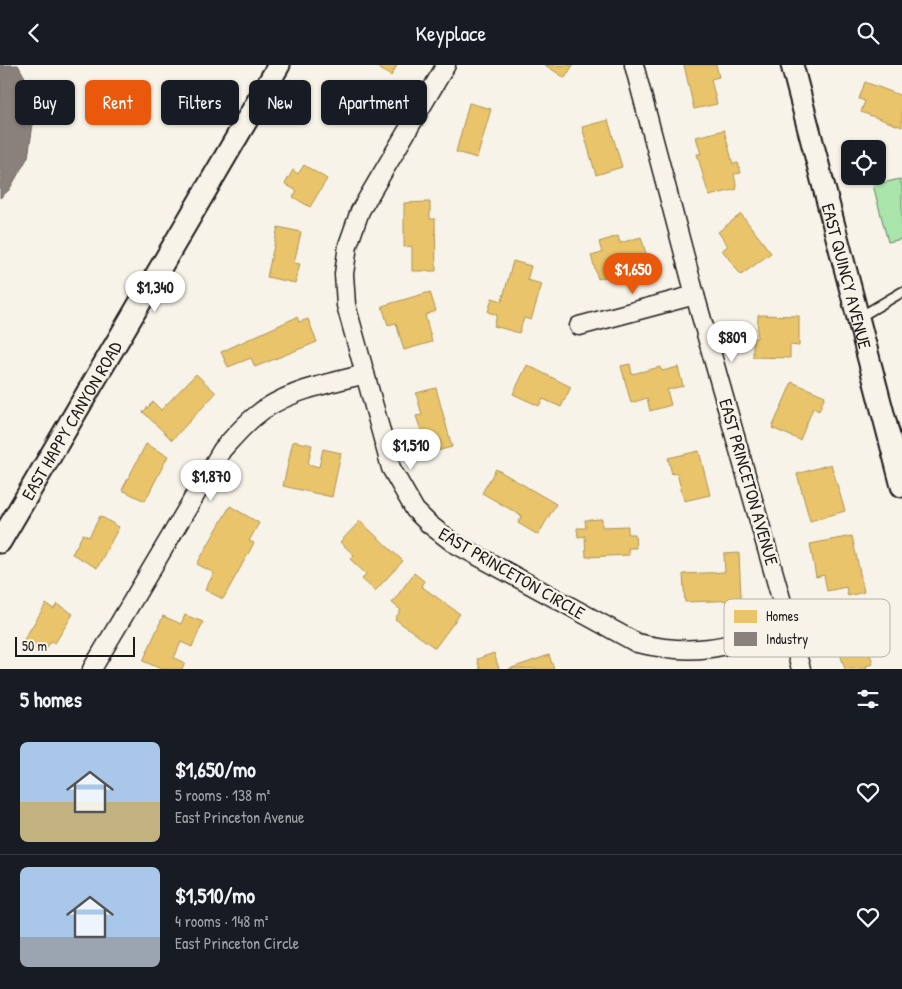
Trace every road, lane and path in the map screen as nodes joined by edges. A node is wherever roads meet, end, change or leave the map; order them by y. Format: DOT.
graph roads {
  1 [pos="279,65"];
  2 [pos="446,65"];
  3 [pos="634,65"];
  4 [pos="792,65"];
  5 [pos="902,292"];
  6 [pos="695,295"];
  7 [pos="858,318"];
  8 [pos="579,326"];
  9 [pos="365,374"];
  10 [pos="902,486"];
  11 [pos="0,542"];
  12 [pos="781,599"];
  13 [pos="724,646"];
  14 [pos="92,669"];
  1 -- 11 [label="street, EAST HAPPY CANYON ROAD"];
  2 -- 9 [label="street, EAST PRINCETON CIRCLE"];
  3 -- 6 [label="street, EAST PRINCETON AVENUE"];
  4 -- 7 [label="street, EAST QUINCY AVENUE"];
  5 -- 7 [label="lane"];
  6 -- 8 [label="street"];
  6 -- 12 [label="street, EAST PRINCETON AVENUE"];
  7 -- 10 [label="street, EAST QUINCY AVENUE"];
  9 -- 13 [label="street, EAST PRINCETON CIRCLE"];
  9 -- 14 [label="street"];
}
